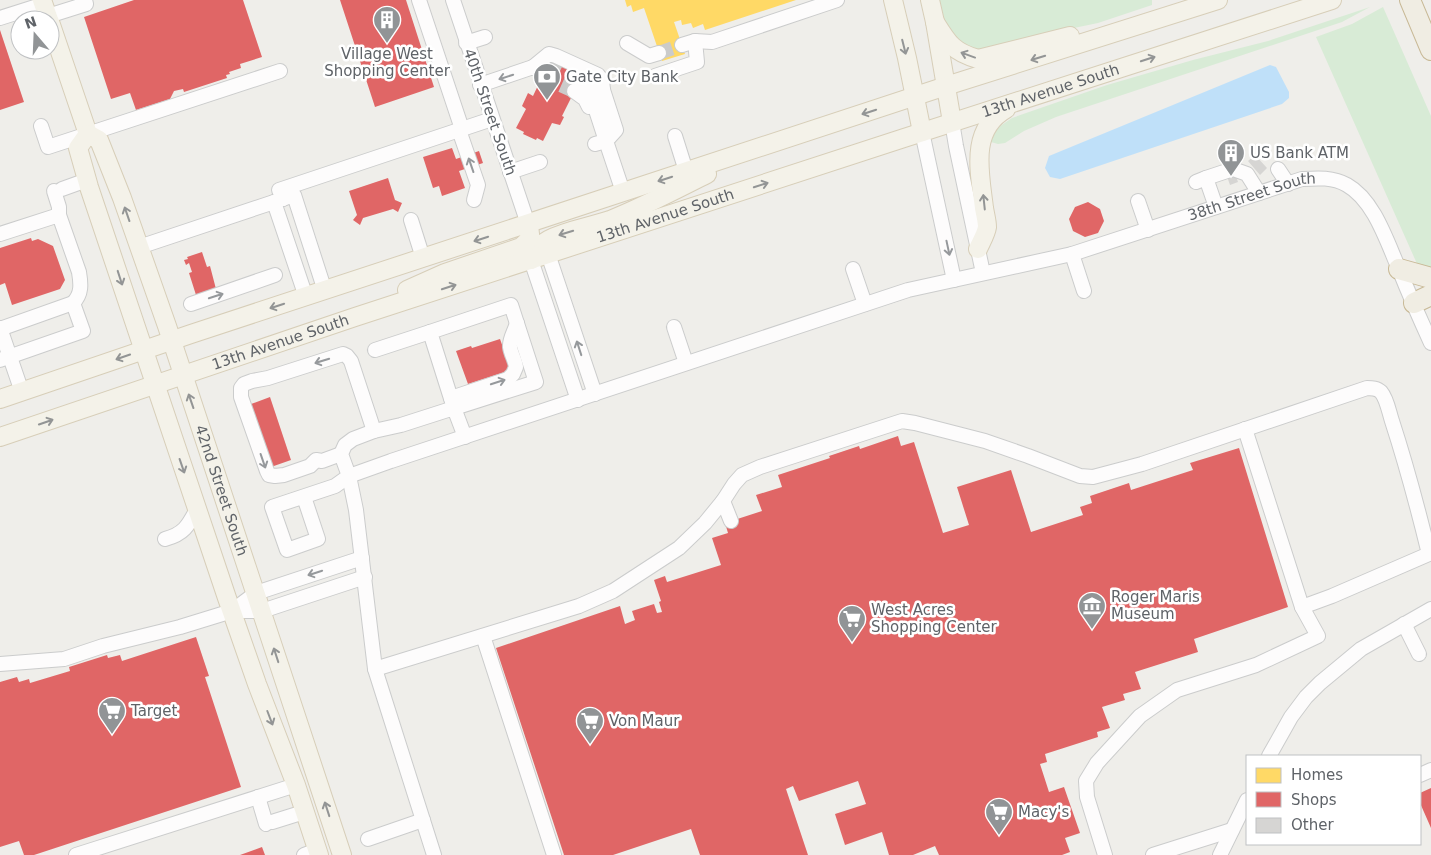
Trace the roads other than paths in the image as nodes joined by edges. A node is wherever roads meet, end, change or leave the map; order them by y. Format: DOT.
graph roads {
  1 [pos="84,0"];
  2 [pos="419,0"];
  3 [pos="453,0"];
  4 [pos="837,0"];
  5 [pos="893,0"];
  6 [pos="930,0"];
  7 [pos="1218,0"];
  8 [pos="1332,0"];
  9 [pos="1412,4"];
  10 [pos="57,10"];
  11 [pos="1152,21"];
  12 [pos="935,22"];
  13 [pos="485,37"];
  14 [pos="466,43"];
  15 [pos="627,43"];
  16 [pos="1431,50"];
  17 [pos="60,51"];
  18 [pos="659,53"];
  19 [pos="280,70"];
  20 [pos="655,76"];
  21 [pos="480,85"];
  22 [pos="946,86"];
  23 [pos="603,90"];
  24 [pos="915,96"];
  25 [pos="1022,100"];
  26 [pos="492,119"];
  27 [pos="952,122"];
  28 [pos="41,126"];
  29 [pos="461,129"];
  30 [pos="922,132"];
  31 [pos="88,134"];
  32 [pos="675,136"];
  33 [pos="600,142"];
  34 [pos="754,150"];
  35 [pos="540,162"];
  36 [pos="1278,169"];
  37 [pos="510,172"];
  38 [pos="686,172"];
  39 [pos="87,180"];
  40 [pos="1288,184"];
  41 [pos="623,192"];
  42 [pos="1259,193"];
  43 [pos="474,200"];
  44 [pos="278,201"];
  45 [pos="1138,201"];
  46 [pos="1216,207"];
  47 [pos="59,215"];
  48 [pos="411,220"];
  49 [pos="528,224"];
  50 [pos="1148,230"];
  51 [pos="0,234"];
  52 [pos="139,247"];
  53 [pos="978,249"];
  54 [pos="548,254"];
  55 [pos="1072,254"];
  56 [pos="423,258"];
  57 [pos="531,260"];
  58 [pos="853,269"];
  59 [pos="1399,269"];
  60 [pos="983,273"];
  61 [pos="275,275"];
  62 [pos="1431,278"];
  63 [pos="954,280"];
  64 [pos="326,291"];
  65 [pos="1084,291"];
  66 [pos="306,297"];
  67 [pos="1422,299"];
  68 [pos="73,303"];
  69 [pos="191,304"];
  70 [pos="865,304"];
  71 [pos="355,317"];
  72 [pos="517,323"];
  73 [pos="674,327"];
  74 [pos="0,329"];
  75 [pos="430,332"];
  76 [pos="172,341"];
  77 [pos="1431,343"];
  78 [pos="144,350"];
  79 [pos="375,350"];
  80 [pos="5,358"];
  81 [pos="686,363"];
  82 [pos="183,376"];
  83 [pos="155,385"];
  84 [pos="22,392"];
  85 [pos="595,394"];
  86 [pos="0,398"];
  87 [pos="578,400"];
  88 [pos="453,403"];
  89 [pos="1245,429"];
  90 [pos="374,431"];
  91 [pos="0,437"];
  92 [pos="465,437"];
  93 [pos="341,454"];
  94 [pos="349,476"];
  95 [pos="304,497"];
  96 [pos="723,501"];
  97 [pos="197,509"];
  98 [pos="731,521"];
  99 [pos="165,539"];
  100 [pos="362,558"];
  101 [pos="365,576"];
  102 [pos="256,593"];
  103 [pos="1302,607"];
  104 [pos="1431,609"];
  105 [pos="232,611"];
  106 [pos="262,611"];
  107 [pos="1404,624"];
  108 [pos="483,636"];
  109 [pos="1419,654"];
  110 [pos="0,664"];
  111 [pos="375,669"];
  112 [pos="1270,755"];
  113 [pos="296,785"];
  114 [pos="258,797"];
  115 [pos="1246,802"];
  116 [pos="304,812"];
  117 [pos="423,820"];
  118 [pos="1232,830"];
  119 [pos="368,839"];
  120 [pos="313,854"];
  121 [pos="76,855"];
  122 [pos="342,855"];
  123 [pos="434,855"];
  124 [pos="554,855"];
  125 [pos="1105,855"];
  126 [pos="1153,855"];
  127 [pos="1220,855"];
  1 -- 10 [label="street"];
  2 -- 29 [label="street"];
  3 -- 14 [label="street, 40th Street South"];
  4 -- 20 [label="street"];
  5 -- 24 [label="main road, one-way"];
  6 -- 12 [label="main road"];
  7 -- 11 [label="main road"];
  25 -- 8 [label="main road, 13th Avenue South, one-way"];
  9 -- 16 [label="highway"];
  11 -- 12 [label="main road, one-way"];
  11 -- 22 [label="main road, one-way"];
  12 -- 22 [label="main road"];
  13 -- 14 [label="street"];
  14 -- 21 [label="street, 40th Street South"];
  15 -- 18 [label="street"];
  17 -- 31 [label="main road, 42nd Street South"];
  19 -- 31 [label="street"];
  23 -- 21 [label="street, one-way"];
  21 -- 26 [label="street, 40th Street South"];
  22 -- 24 [label="main road"];
  22 -- 27 [label="main road"];
  23 -- 33 [label="street"];
  23 -- 33 [label="street"];
  24 -- 30 [label="main road"];
  24 -- 34 [label="main road, one-way"];
  25 -- 27 [label="main road, 13th Avenue South"];
  53 -- 25 [label="main road, one-way"];
  26 -- 29 [label="street"];
  26 -- 37 [label="street, 40th Street South"];
  27 -- 30 [label="main road, 13th Avenue South"];
  27 -- 53 [label="street"];
  28 -- 31 [label="street"];
  43 -- 29 [label="street, one-way"];
  29 -- 44 [label="street"];
  54 -- 30 [label="main road, 13th Avenue South, one-way"];
  30 -- 63 [label="street, one-way"];
  31 -- 39 [label="main road, 42nd Street South"];
  52 -- 31 [label="main road, 42nd Street South, one-way"];
  32 -- 38 [label="street"];
  33 -- 41 [label="street"];
  34 -- 38 [label="main road"];
  34 -- 57 [label="main road, one-way"];
  35 -- 37 [label="street"];
  36 -- 40 [label="street"];
  37 -- 49 [label="street, 40th Street South"];
  38 -- 41 [label="main road, one-way"];
  39 -- 47 [label="street"];
  39 -- 78 [label="main road, 42nd Street South, one-way"];
  40 -- 42 [label="street, 38th Street South"];
  40 -- 59 [label="street, 38th Street South"];
  41 -- 49 [label="main road"];
  42 -- 46 [label="street, 38th Street South"];
  42 -- 46 [label="street"];
  44 -- 52 [label="street"];
  44 -- 64 [label="street"];
  44 -- 66 [label="street"];
  45 -- 50 [label="street"];
  46 -- 50 [label="street, 38th Street South"];
  47 -- 51 [label="street"];
  47 -- 68 [label="street"];
  48 -- 56 [label="street"];
  49 -- 56 [label="main road, one-way"];
  49 -- 71 [label="main road"];
  50 -- 55 [label="street, 38th Street South"];
  52 -- 76 [label="main road, 42nd Street South"];
  53 -- 60 [label="street"];
  54 -- 57 [label="main road, 13th Avenue South"];
  85 -- 54 [label="street, one-way"];
  55 -- 60 [label="street, 38th Street South"];
  55 -- 65 [label="street"];
  56 -- 64 [label="main road"];
  71 -- 57 [label="main road, 13th Avenue South, one-way"];
  57 -- 87 [label="street"];
  58 -- 70 [label="street"];
  59 -- 62 [label="highway"];
  59 -- 67 [label="street, 38th Street South"];
  60 -- 63 [label="street, 38th Street South"];
  69 -- 61 [label="street, one-way"];
  63 -- 70 [label="street, 38th Street South"];
  64 -- 66 [label="main road"];
  66 -- 76 [label="main road, one-way"];
  67 -- 77 [label="street, 38th Street South"];
  68 -- 74 [label="street"];
  68 -- 80 [label="street"];
  70 -- 81 [label="street, 38th Street South"];
  71 -- 82 [label="main road, 13th Avenue South"];
  72 -- 75 [label="street"];
  88 -- 72 [label="street, one-way"];
  72 -- 88 [label="street"];
  73 -- 81 [label="street"];
  74 -- 80 [label="street"];
  75 -- 79 [label="street"];
  75 -- 88 [label="street"];
  76 -- 78 [label="main road"];
  76 -- 82 [label="main road, 42nd Street South"];
  78 -- 83 [label="main road, 42nd Street South"];
  78 -- 84 [label="main road, one-way"];
  80 -- 84 [label="street"];
  81 -- 85 [label="street, 38th Street South"];
  82 -- 83 [label="main road, 13th Avenue South"];
  102 -- 82 [label="main road, 42nd Street South, one-way"];
  91 -- 83 [label="main road, 13th Avenue South, one-way"];
  83 -- 97 [label="main road, 42nd Street South, one-way"];
  84 -- 86 [label="main road"];
  85 -- 87 [label="street, 38th Street South"];
  87 -- 92 [label="street, 38th Street South"];
  88 -- 90 [label="street"];
  88 -- 92 [label="street"];
  89 -- 96 [label="street"];
  89 -- 103 [label="street"];
  89 -- 103 [label="street"];
  90 -- 93 [label="street"];
  90 -- 93 [label="street, one-way"];
  92 -- 94 [label="street, 38th Street South"];
  93 -- 94 [label="street"];
  94 -- 95 [label="street, 38th Street South"];
  94 -- 100 [label="street"];
  96 -- 98 [label="street"];
  96 -- 108 [label="street"];
  97 -- 99 [label="street"];
  97 -- 105 [label="main road, 42nd Street South"];
  100 -- 101 [label="street"];
  100 -- 102 [label="street, one-way"];
  101 -- 106 [label="street"];
  101 -- 111 [label="street"];
  102 -- 105 [label="street"];
  102 -- 106 [label="main road, 42nd Street South"];
  103 -- 125 [label="street"];
  104 -- 107 [label="street"];
  105 -- 106 [label="street"];
  105 -- 110 [label="street"];
  105 -- 113 [label="main road, 42nd Street South, one-way"];
  122 -- 106 [label="main road, 42nd Street South, one-way"];
  107 -- 109 [label="street"];
  107 -- 112 [label="street"];
  108 -- 111 [label="street"];
  108 -- 124 [label="street"];
  111 -- 117 [label="street"];
  113 -- 114 [label="street"];
  113 -- 116 [label="main road, 42nd Street South"];
  114 -- 116 [label="street"];
  114 -- 121 [label="street"];
  115 -- 118 [label="street"];
  116 -- 120 [label="main road, 42nd Street South"];
  117 -- 119 [label="street"];
  117 -- 123 [label="street"];
  118 -- 126 [label="street"];
  118 -- 127 [label="street"];
}
